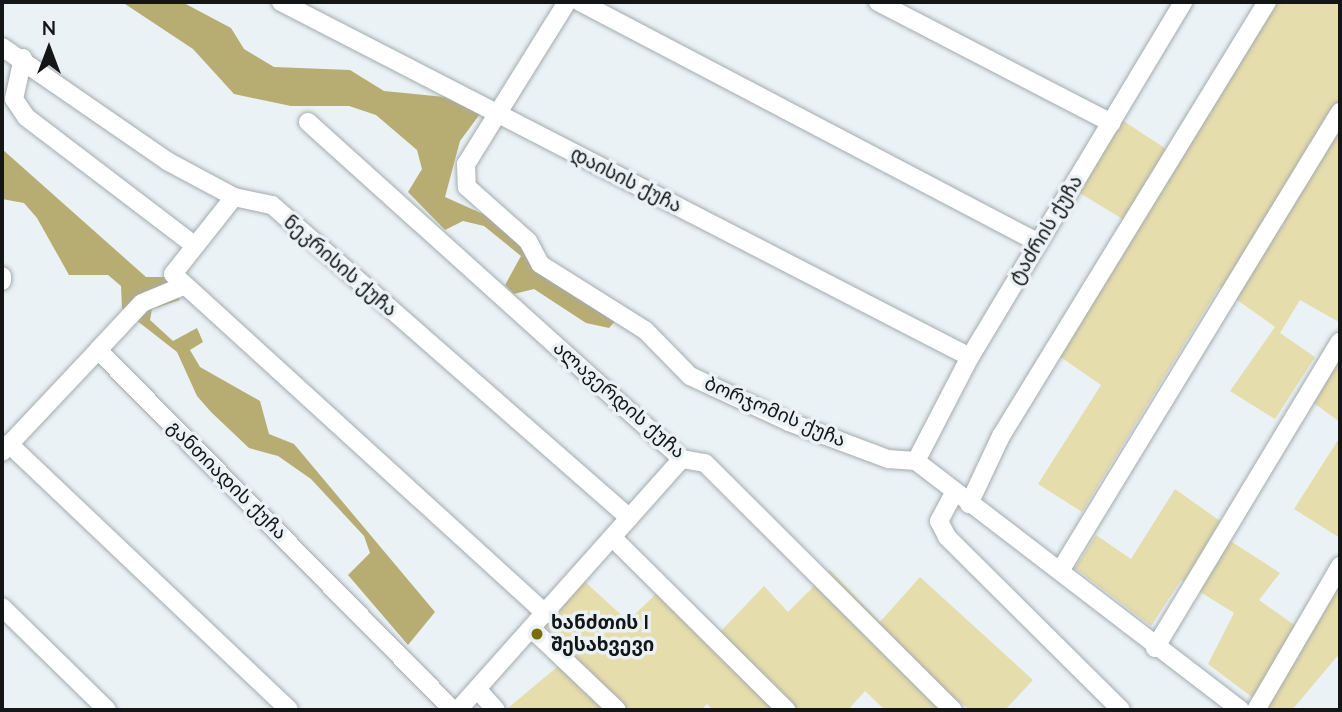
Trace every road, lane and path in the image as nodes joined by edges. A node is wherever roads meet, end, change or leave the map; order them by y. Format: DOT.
graph roads {
  1 [pos="281,2"];
  2 [pos="567,2"];
  3 [pos="580,2"];
  4 [pos="878,2"];
  5 [pos="1183,2"];
  6 [pos="1267,2"];
  7 [pos="2,47"];
  8 [pos="23,58"];
  9 [pos="1340,112"];
  10 [pos="496,113"];
  11 [pos="308,122"];
  12 [pos="1111,123"];
  13 [pos="234,197"];
  14 [pos="1039,243"];
  15 [pos="194,244"];
  16 [pos="183,286"];
  17 [pos="1340,341"];
  18 [pos="98,350"];
  19 [pos="970,358"];
  20 [pos="5,448"];
  21 [pos="682,459"];
  22 [pos="916,460"];
  23 [pos="961,498"];
  24 [pos="629,518"];
  25 [pos="614,539"];
  26 [pos="1340,566"];
  27 [pos="1060,571"];
  28 [pos="2,607"];
  29 [pos="546,614"];
  30 [pos="533,629"];
  31 [pos="1155,648"];
  32 [pos="477,689"];
  33 [pos="107,710"];
  34 [pos="289,710"];
  35 [pos="456,710"];
  36 [pos="496,710"];
  37 [pos="617,710"];
  38 [pos="786,710"];
  39 [pos="953,710"];
  40 [pos="1121,710"];
  41 [pos="1241,710"];
  42 [pos="1256,710"];
  1 -- 10 [label="street, დაისის ქუჩა"];
  2 -- 10 [label="street, ბორჯომის ქუჩა"];
  3 -- 14 [label="street"];
  4 -- 12 [label="street"];
  5 -- 12 [label="street, ტაძრის ქუჩა"];
  6 -- 23 [label="street"];
  7 -- 8 [label="street, ნეკრისის ქუჩა"];
  8 -- 13 [label="street, ნეკრისის ქუჩა"];
  8 -- 15 [label="street"];
  9 -- 27 [label="street"];
  10 -- 19 [label="street, დაისის ქუჩა"];
  10 -- 22 [label="street, ბორჯომის ქუჩა"];
  11 -- 21 [label="street, ალავერდის ქუჩა"];
  12 -- 14 [label="street, ტაძრის ქუჩა"];
  13 -- 15 [label="street"];
  13 -- 24 [label="street, ნეკრისის ქუჩა"];
  14 -- 19 [label="street, ტაძრის ქუჩა"];
  15 -- 16 [label="street"];
  16 -- 18 [label="street"];
  16 -- 29 [label="street"];
  17 -- 31 [label="street"];
  18 -- 20 [label="street"];
  18 -- 35 [label="street, განთიადის ქუჩა"];
  19 -- 22 [label="street, ტაძრის ქუჩა"];
  20 -- 34 [label="street"];
  21 -- 24 [label="street"];
  21 -- 39 [label="street, ალავერდის ქუჩა"];
  22 -- 23 [label="street"];
  23 -- 27 [label="street"];
  23 -- 40 [label="street"];
  24 -- 25 [label="street"];
  25 -- 29 [label="street"];
  25 -- 38 [label="street"];
  26 -- 42 [label="street"];
  27 -- 31 [label="street"];
  28 -- 33 [label="street"];
  29 -- 30 [label="street"];
  30 -- 32 [label="street"];
  30 -- 37 [label="street"];
  31 -- 41 [label="street"];
  32 -- 35 [label="street"];
  32 -- 36 [label="street"];
}
